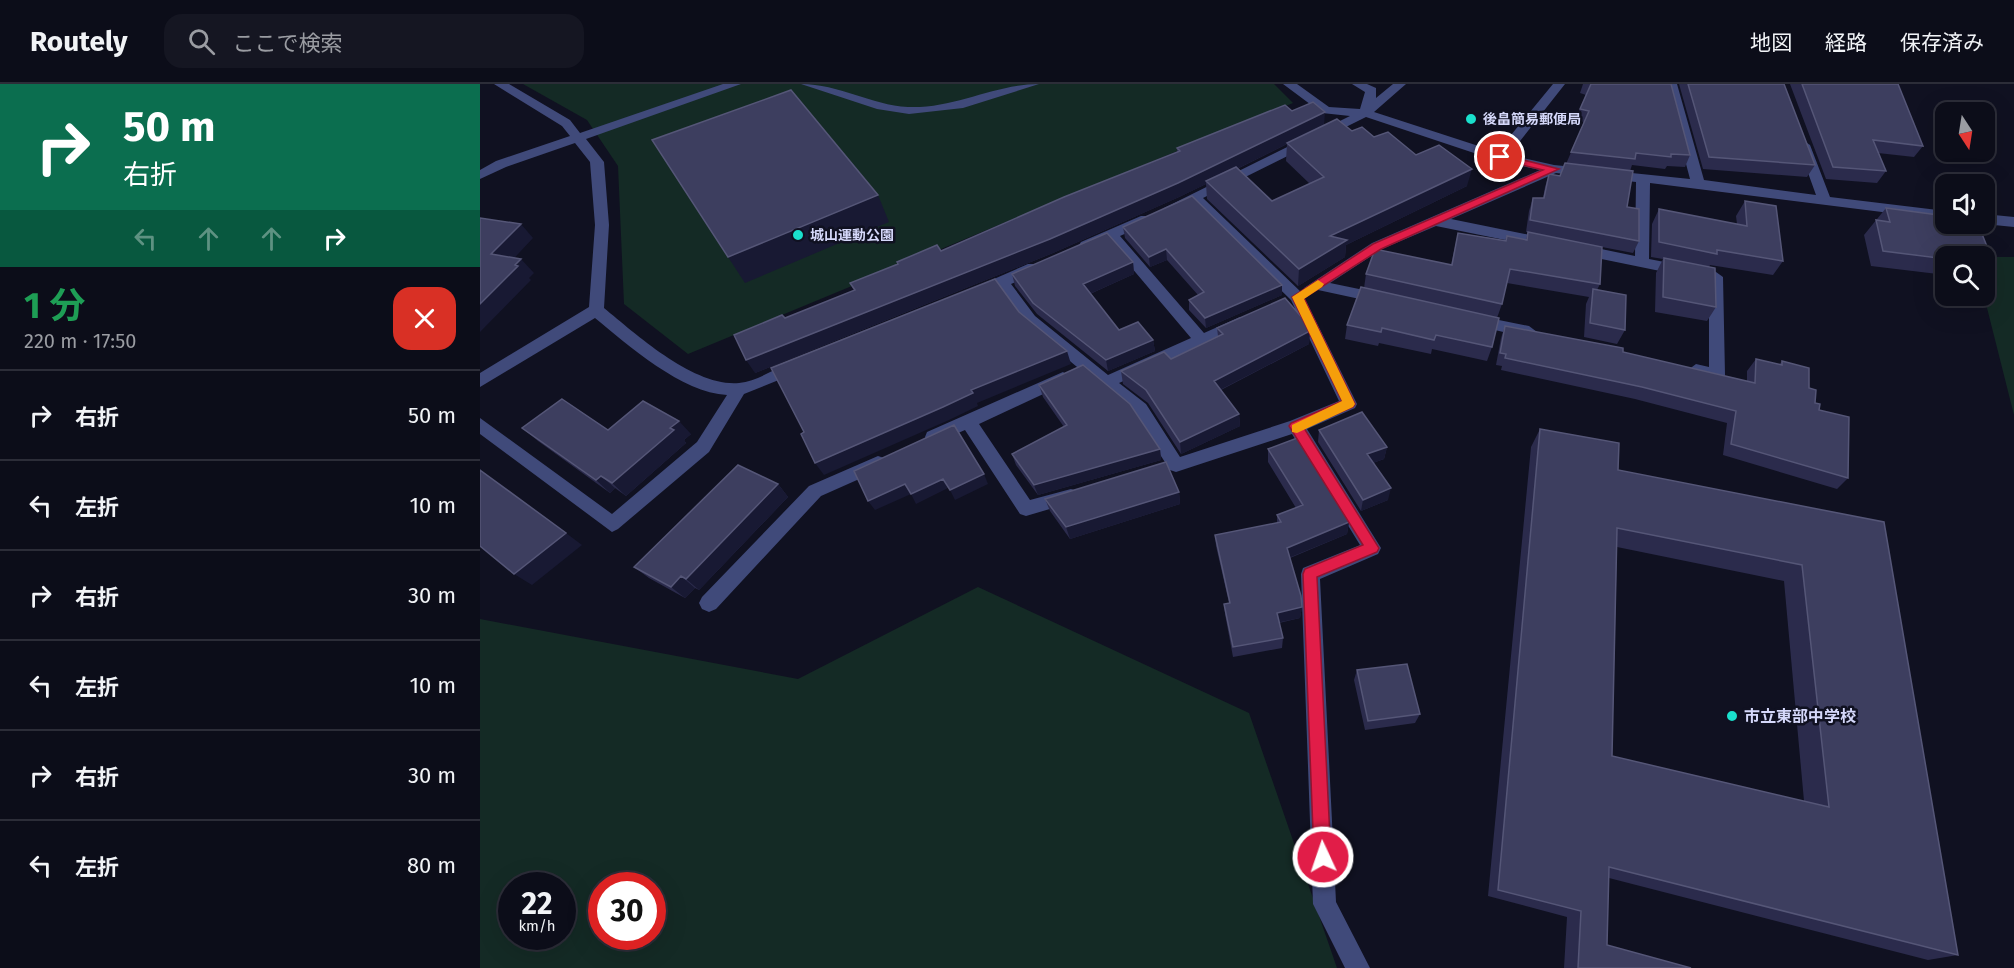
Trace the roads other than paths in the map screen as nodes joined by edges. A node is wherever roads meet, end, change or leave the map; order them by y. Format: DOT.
graph roads {
  1 [pos="500,84"];
  2 [pos="735,84"];
  3 [pos="807,84"];
  4 [pos="1033,84"];
  5 [pos="1289,84"];
  6 [pos="1358,84"];
  7 [pos="1400,84"];
  8 [pos="1559,84"];
  9 [pos="1671,84"];
  10 [pos="1365,114"];
  11 [pos="1798,127"];
  12 [pos="578,137"];
  13 [pos="1500,157"];
  14 [pos="1554,169"];
  15 [pos="480,175"];
  16 [pos="1643,178"];
  17 [pos="1698,184"];
  18 [pos="1195,198"];
  19 [pos="1825,201"];
  20 [pos="1935,215"];
  21 [pos="1995,220"];
  22 [pos="1436,221"];
  23 [pos="2014,222"];
  24 [pos="1111,234"];
  25 [pos="1068,253"];
  26 [pos="1642,262"];
  27 [pos="1046,263"];
  28 [pos="1002,282"];
  29 [pos="1317,285"];
  30 [pos="959,300"];
  31 [pos="1292,300"];
  32 [pos="1397,303"];
  33 [pos="596,310"];
  34 [pos="1254,316"];
  35 [pos="1454,316"];
  36 [pos="1546,336"];
  37 [pos="1201,340"];
  38 [pos="811,361"];
  39 [pos="1089,366"];
  40 [pos="1683,367"];
  41 [pos="480,381"];
  42 [pos="1109,381"];
  43 [pos="739,389"];
  44 [pos="968,421"];
  45 [pos="480,425"];
  46 [pos="1296,426"];
  47 [pos="917,444"];
  48 [pos="897,454"];
  49 [pos="1176,465"];
  50 [pos="1155,471"];
  51 [pos="1090,490"];
  52 [pos="709,603"];
  53 [pos="1358,968"];
  1 -- 12 [label="street"];
  2 -- 12 [label="street"];
  3 -- 4 [label="street"];
  5 -- 10 [label="street"];
  6 -- 10 [label="street"];
  7 -- 10 [label="street"];
  8 -- 13 [label="street"];
  9 -- 17 [label="street"];
  10 -- 13 [label="street"];
  10 -- 18 [label="street"];
  11 -- 19 [label="street"];
  12 -- 15 [label="street"];
  12 -- 33 [label="street"];
  13 -- 14 [label="street"];
  14 -- 16 [label="street"];
  14 -- 22 [label="street"];
  16 -- 17 [label="street"];
  16 -- 26 [label="street"];
  17 -- 19 [label="street"];
  18 -- 24 [label="street"];
  18 -- 31 [label="street"];
  19 -- 20 [label="street"];
  21 -- 23 [label="street"];
  22 -- 26 [label="street"];
  22 -- 29 [label="street"];
  24 -- 25 [label="street"];
  24 -- 37 [label="street"];
  26 -- 40 [label="street"];
  27 -- 28 [label="street"];
  28 -- 30 [label="street"];
  28 -- 39 [label="street"];
  29 -- 31 [label="street"];
  29 -- 32 [label="street"];
  31 -- 46 [label="street"];
  33 -- 41 [label="street"];
  33 -- 43 [label="street"];
  34 -- 37 [label="street"];
  35 -- 36 [label="street"];
  37 -- 42 [label="street"];
  38 -- 43 [label="street"];
  39 -- 42 [label="street"];
  39 -- 44 [label="street"];
  42 -- 49 [label="street"];
  43 -- 45 [label="street"];
  44 -- 47 [label="street"];
  44 -- 51 [label="street"];
  46 -- 49 [label="street"];
  46 -- 53 [label="street"];
  48 -- 52 [label="street"];
  49 -- 50 [label="street"];
}
